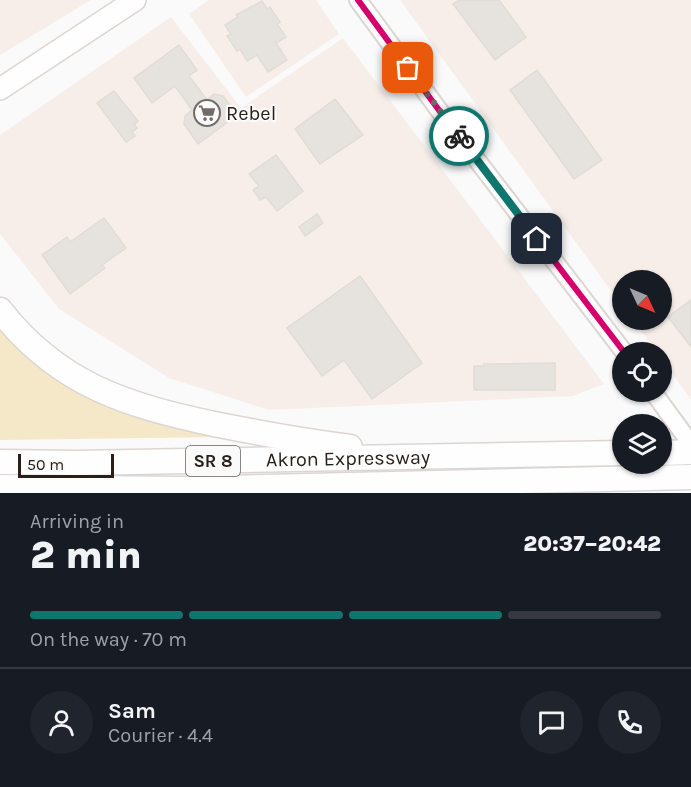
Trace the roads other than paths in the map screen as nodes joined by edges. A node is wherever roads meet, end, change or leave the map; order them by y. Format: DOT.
graph roads {
  1 [pos="135,0"];
  2 [pos="358,0"];
  3 [pos="0,89"];
  4 [pos="0,310"];
  5 [pos="616,342"];
  6 [pos="660,402"];
  7 [pos="691,444"];
  8 [pos="691,452"];
  9 [pos="612,453"];
  10 [pos="672,453"];
  11 [pos="426,457"];
  12 [pos="0,462"];
  13 [pos="691,477"];
  14 [pos="0,487"];
  15 [pos="62,491"];
  1 -- 3 [label="main road"];
  2 -- 5 [label="street"];
  4 -- 11 [label="highway"];
  6 -- 7 [label="street"];
  8 -- 10 [label="highway"];
  9 -- 11 [label="highway, Akron Expressway / SR 8"];
  11 -- 12 [label="highway, Akron Expressway / SR 8"];
  13 -- 15 [label="highway, Akron Expressway / SR 8"];
  14 -- 15 [label="highway, Akron Expressway / SR 8"];
}
